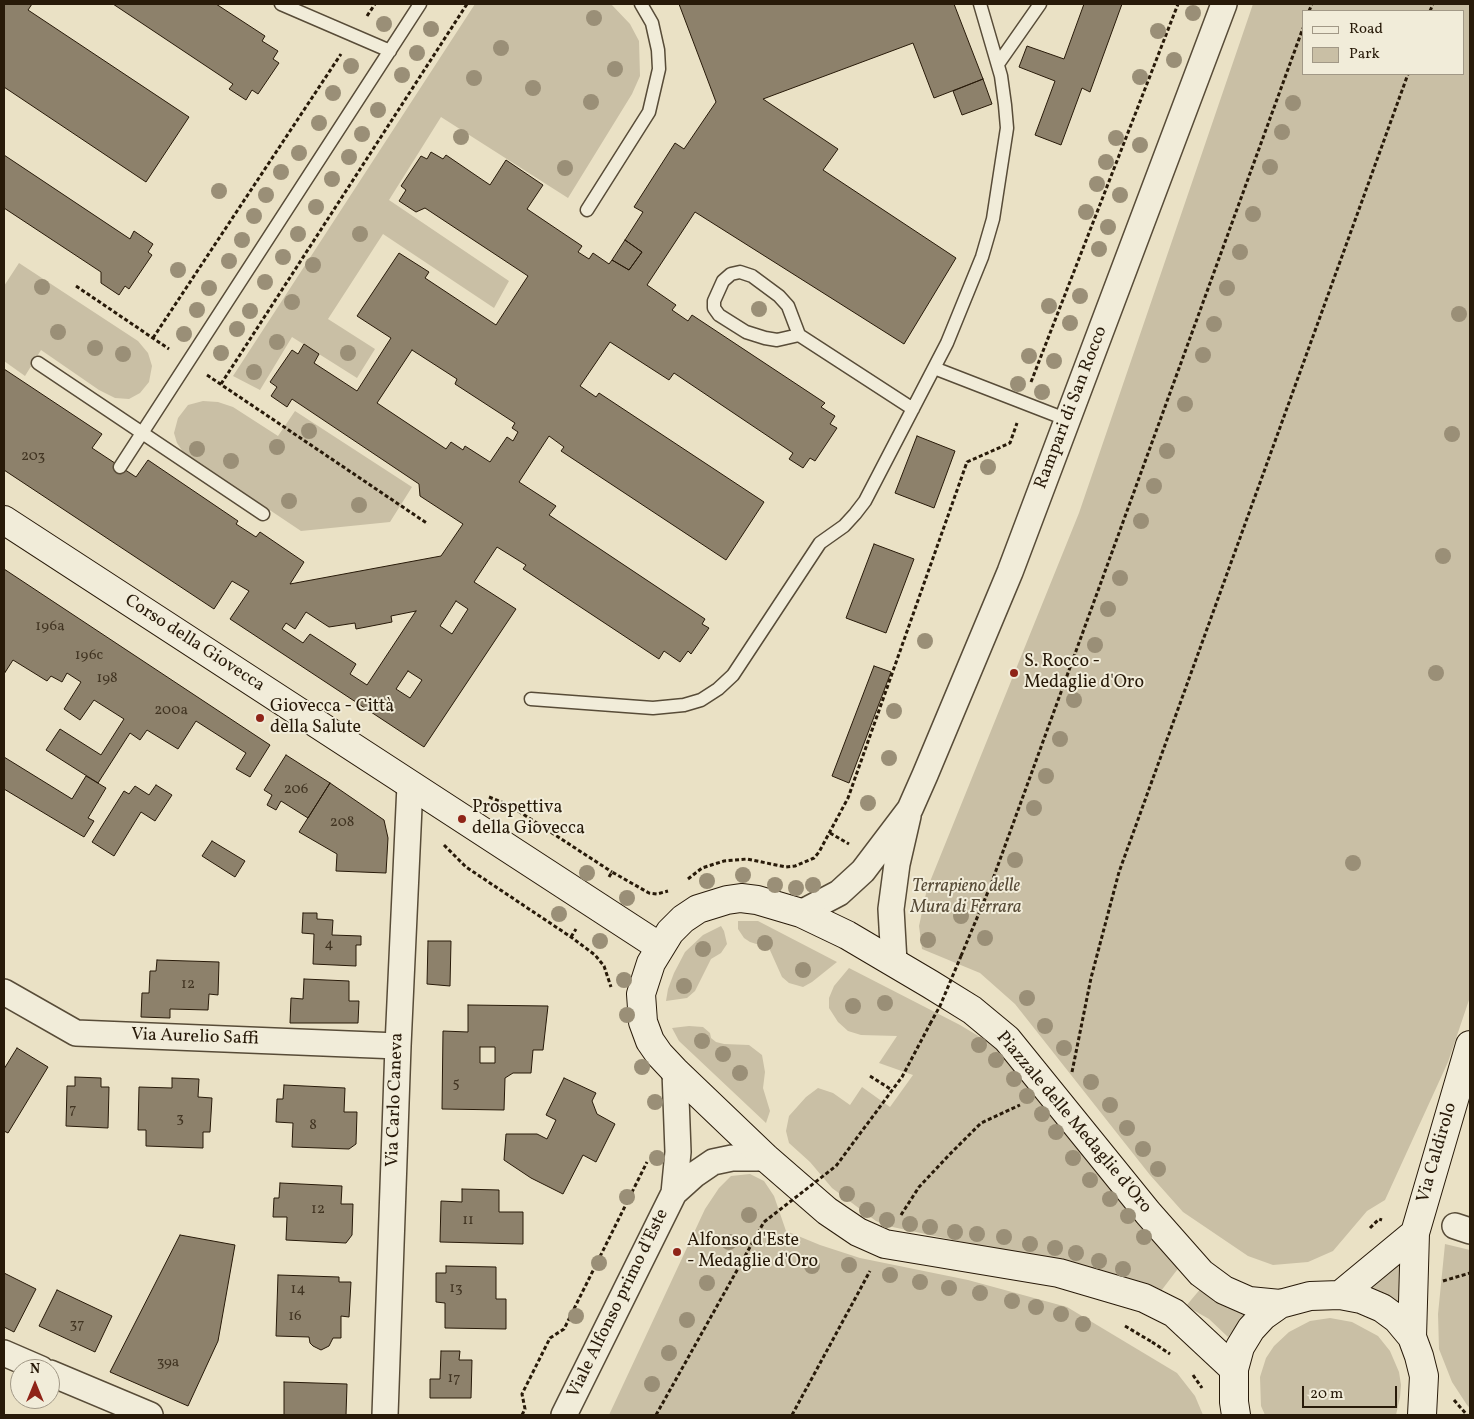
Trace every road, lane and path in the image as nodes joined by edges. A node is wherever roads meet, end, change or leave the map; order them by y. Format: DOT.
graph roads {
  1 [pos="281,4"];
  2 [pos="375,4"];
  3 [pos="420,4"];
  4 [pos="467,4"];
  5 [pos="641,4"];
  6 [pos="980,4"];
  7 [pos="1040,4"];
  8 [pos="1178,4"];
  9 [pos="1224,4"];
  10 [pos="1302,31"];
  11 [pos="354,35"];
  12 [pos="390,51"];
  13 [pos="998,64"];
  14 [pos="1408,75"];
  15 [pos="587,210"];
  16 [pos="76,286"];
  17 [pos="799,335"];
  18 [pos="153,338"];
  19 [pos="188,362"];
  20 [pos="38,363"];
  21 [pos="934,368"];
  22 [pos="221,384"];
  23 [pos="1024,403"];
  24 [pos="913,409"];
  25 [pos="1068,420"];
  26 [pos="142,433"];
  27 [pos="120,467"];
  28 [pos="263,514"];
  29 [pos="4,520"];
  30 [pos="428,524"];
  31 [pos="531,699"];
  32 [pos="410,785"];
  33 [pos="910,809"];
  34 [pos="438,839"];
  35 [pos="686,881"];
  36 [pos="669,891"];
  37 [pos="592,903"];
  38 [pos="801,914"];
  39 [pos="660,947"];
  40 [pos="894,962"];
  41 [pos="4,992"];
  42 [pos="945,994"];
  43 [pos="1470,1044"];
  44 [pos="398,1046"];
  45 [pos="675,1071"];
  46 [pos="870,1076"];
  47 [pos="892,1090"];
  48 [pos="1054,1096"];
  49 [pos="766,1158"];
  50 [pos="642,1172"];
  51 [pos="674,1193"];
  52 [pos="1415,1232"];
  53 [pos="885,1244"];
  54 [pos="1470,1272"];
  55 [pos="1439,1282"];
  56 [pos="1340,1295"];
  57 [pos="1280,1304"];
  58 [pos="1412,1338"];
  59 [pos="4,1353"];
  60 [pos="18,1359"];
  61 [pos="1234,1369"];
  62 [pos="1424,1376"];
  63 [pos="60,1377"];
  64 [pos="150,1415"];
  65 [pos="385,1415"];
  66 [pos="522,1415"];
  67 [pos="564,1415"];
  68 [pos="656,1415"];
  69 [pos="792,1415"];
  70 [pos="1236,1415"];
  71 [pos="1422,1415"];
  72 [pos="1442,1415"];
  1 -- 11 [label="lane"];
  2 -- 11 [label="path"];
  3 -- 12 [label="lane"];
  4 -- 22 [label="path"];
  5 -- 15 [label="lane"];
  6 -- 13 [label="lane"];
  7 -- 13 [label="lane"];
  8 -- 23 [label="path"];
  9 -- 25 [label="street, Rampari di San Rocco"];
  10 -- 42 [label="path, bridge"];
  11 -- 12 [label="lane"];
  11 -- 18 [label="path"];
  12 -- 19 [label="lane"];
  13 -- 21 [label="lane"];
  14 -- 48 [label="path"];
  16 -- 18 [label="path"];
  17 -- 17 [label="lane"];
  17 -- 24 [label="lane"];
  18 -- 19 [label="path"];
  19 -- 22 [label="path"];
  19 -- 26 [label="lane"];
  20 -- 26 [label="lane"];
  21 -- 23 [label="lane"];
  21 -- 24 [label="lane"];
  22 -- 30 [label="path"];
  23 -- 25 [label="lane"];
  23 -- 35 [label="path"];
  24 -- 31 [label="lane"];
  25 -- 33 [label="street, Rampari di San Rocco"];
  26 -- 27 [label="lane"];
  26 -- 28 [label="lane"];
  29 -- 32 [label="street, Corso della Giovecca"];
  32 -- 37 [label="street, Corso della Giovecca"];
  32 -- 44 [label="street, Via Carlo Caneva"];
  33 -- 38 [label="street, Rampari di San Rocco"];
  33 -- 40 [label="street, Rampari di San Rocco"];
  34 -- 37 [label="path"];
  36 -- 37 [label="path"];
  37 -- 39 [label="street, Corso della Giovecca"];
  38 -- 39 [label="street, Piazzale delle Medaglie d'Oro"];
  38 -- 40 [label="street, Piazzale delle Medaglie d'Oro"];
  39 -- 45 [label="street, Piazzale delle Medaglie d'Oro"];
  40 -- 42 [label="street, Piazzale delle Medaglie d'Oro"];
  41 -- 44 [label="street, Via Aurelio Saffi"];
  42 -- 47 [label="path, bridge"];
  42 -- 48 [label="street, Piazzale delle Medaglie d'Oro"];
  43 -- 52 [label="street, Via Caldirolo"];
  44 -- 65 [label="street, Via Carlo Caneva"];
  45 -- 49 [label="street, Piazzale delle Medaglie d'Oro"];
  45 -- 51 [label="street"];
  46 -- 47 [label="path"];
  47 -- 68 [label="path, bridge"];
  48 -- 53 [label="path"];
  48 -- 57 [label="street, Piazzale delle Medaglie d'Oro"];
  49 -- 51 [label="street"];
  49 -- 53 [label="street, Piazzale delle Medaglie d'Oro"];
  50 -- 66 [label="path"];
  51 -- 67 [label="street, Viale Alfonso primo d'Este"];
  52 -- 56 [label="street"];
  52 -- 58 [label="street, Via Caldirolo"];
  53 -- 61 [label="street, Piazzale delle Medaglie d'Oro"];
  53 -- 69 [label="path"];
  54 -- 55 [label="path"];
  56 -- 57 [label="street, Via Caldirolo"];
  56 -- 58 [label="street, Via Caldirolo"];
  57 -- 61 [label="street, Via Caldirolo"];
  58 -- 62 [label="street, Via Caldirolo"];
  59 -- 60 [label="street"];
  61 -- 70 [label="street, Via Caldirolo"];
  62 -- 71 [label="street, Via Caldirolo"];
  62 -- 72 [label="street"];
  63 -- 64 [label="street"];
}
